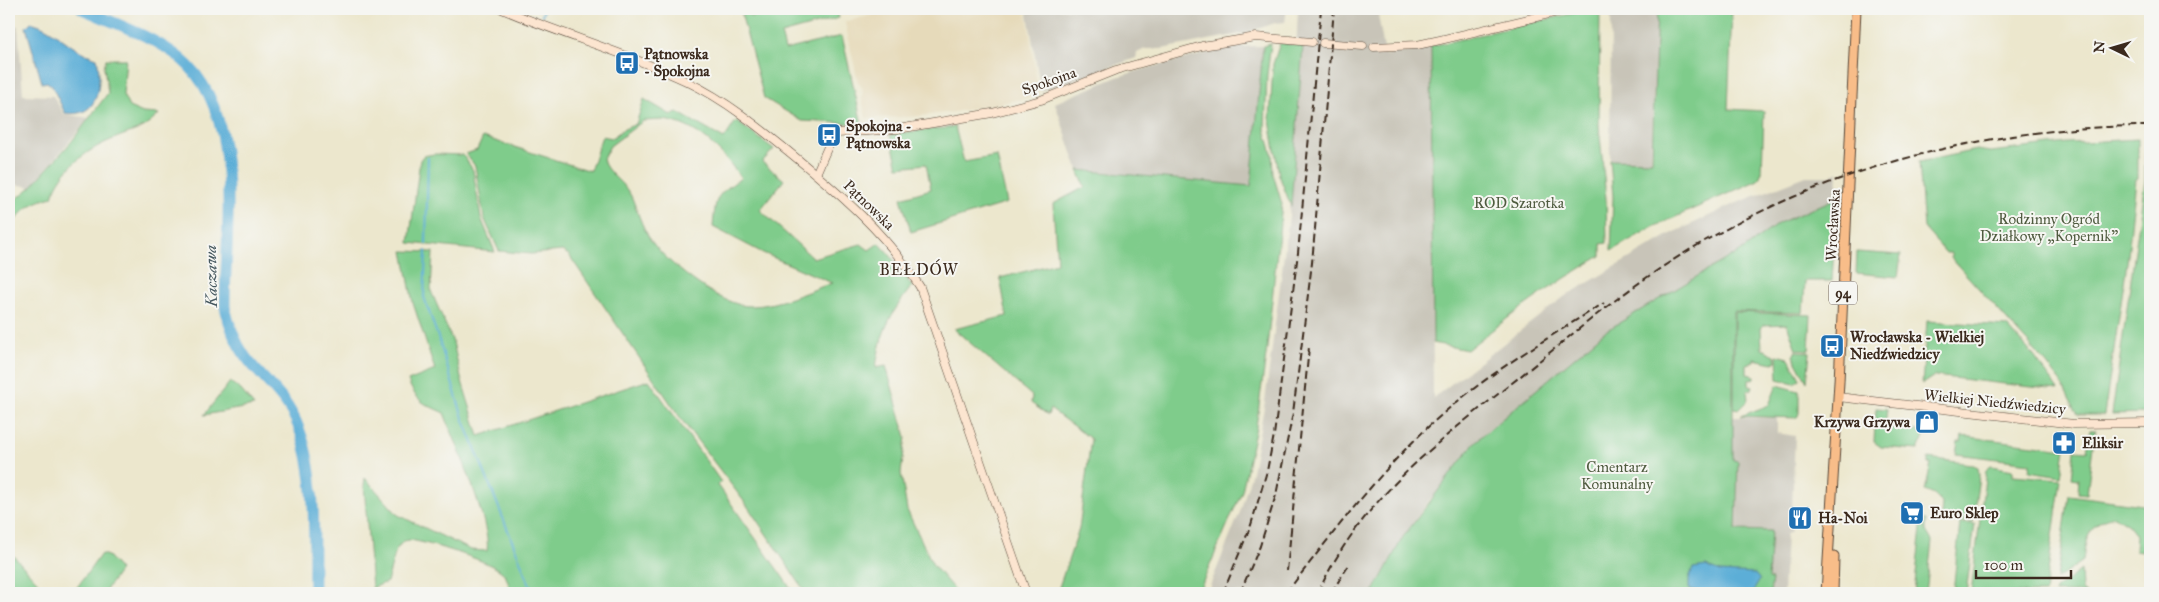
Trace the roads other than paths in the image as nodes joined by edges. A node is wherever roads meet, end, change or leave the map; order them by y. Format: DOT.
graph roads {
  1 [pos="502,9"];
  2 [pos="1570,9"];
  3 [pos="1856,9"];
  4 [pos="1312,42"];
  5 [pos="1323,43"];
  6 [pos="1363,46"];
  7 [pos="1374,47"];
  8 [pos="816,174"];
  9 [pos="1838,397"];
  10 [pos="2150,423"];
  11 [pos="1832,503"];
  12 [pos="1026,593"];
  13 [pos="1826,593"];
  14 [pos="1833,593"];
  1 -- 8 [label="street, Pątnowska"];
  2 -- 7 [label="street"];
  3 -- 9 [label="main road, Wrocławska / 94"];
  4 -- 8 [label="street, Spokojna"];
  5 -- 6 [label="street"];
  8 -- 12 [label="street, Pątnowska"];
  9 -- 10 [label="street, Wielkiej Niedźwiedzicy"];
  9 -- 11 [label="main road, Wrocławska / 94"];
  11 -- 13 [label="main road, Wrocławska / 94"];
  11 -- 14 [label="main road, Wrocławska / 94"];
}
